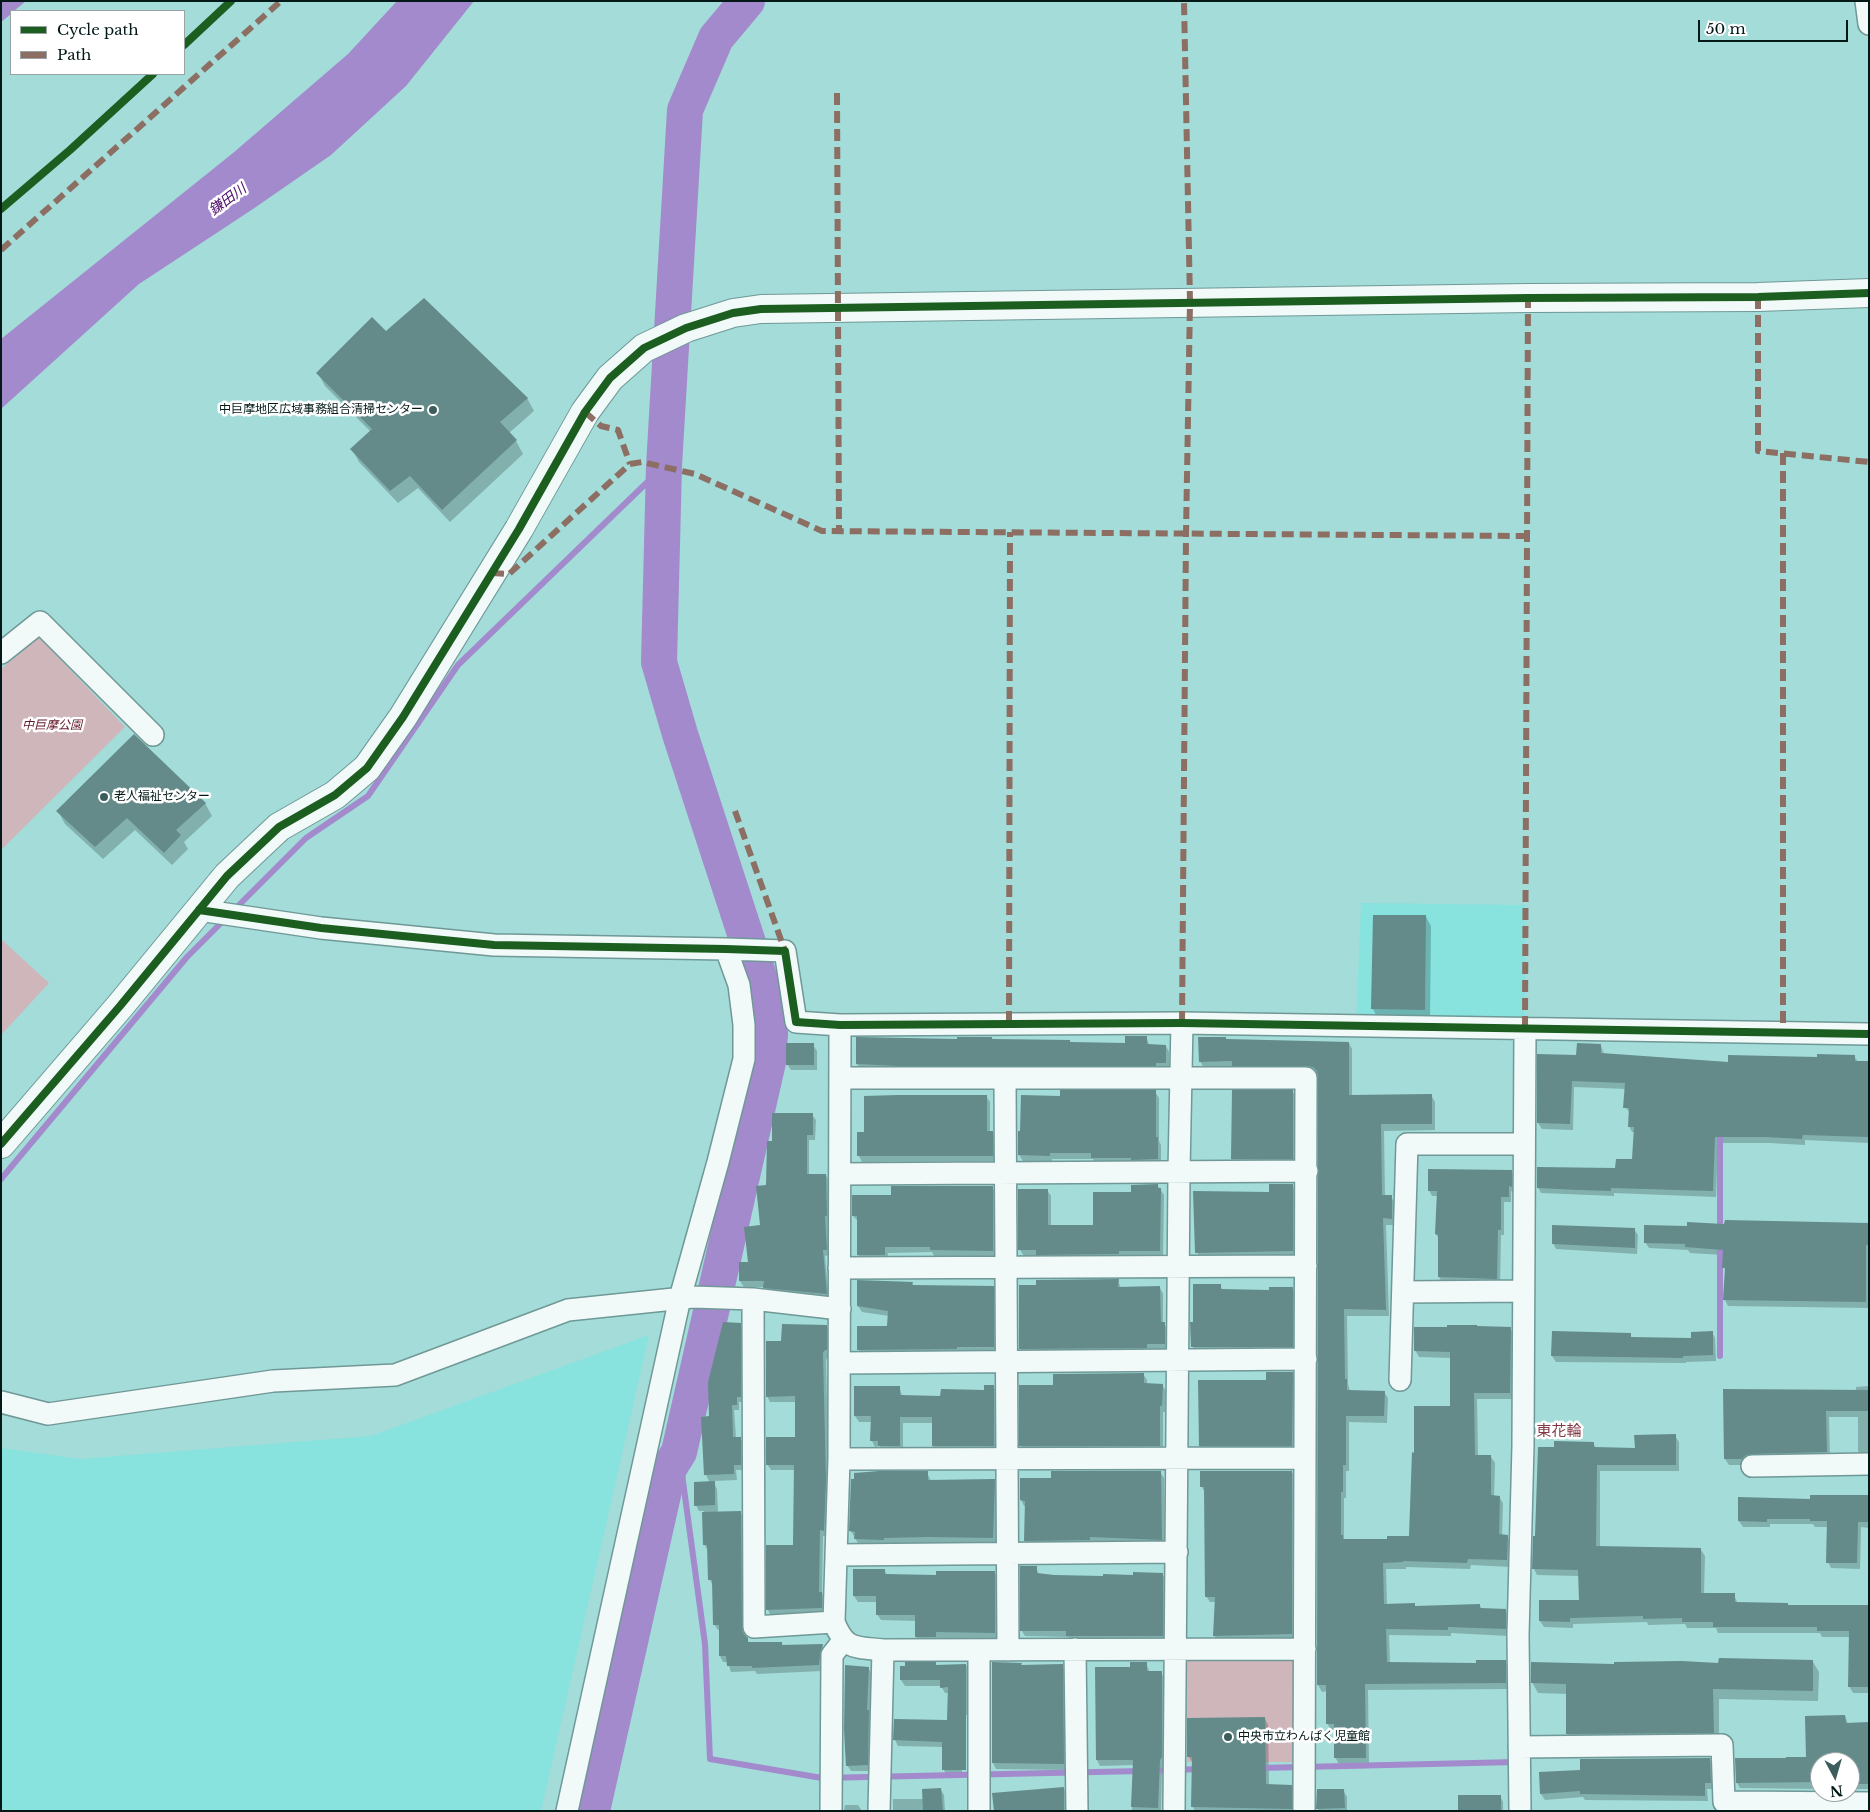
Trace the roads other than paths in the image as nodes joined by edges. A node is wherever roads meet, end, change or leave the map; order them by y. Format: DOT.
graph roads {
  1 [pos="1866,1"];
  2 [pos="1869,24"];
  3 [pos="1869,293"];
  4 [pos="1,653"];
  5 [pos="153,735"];
  6 [pos="199,910"];
  7 [pos="732,949"];
  8 [pos="1182,1023"];
  9 [pos="840,1025"];
  10 [pos="1525,1028"];
  11 [pos="1869,1034"];
  12 [pos="840,1078"];
  13 [pos="1005,1078"];
  14 [pos="1182,1078"];
  15 [pos="1,1144"];
  16 [pos="1524,1144"];
  17 [pos="1179,1171"];
  18 [pos="1307,1171"];
  19 [pos="1005,1172"];
  20 [pos="840,1174"];
  21 [pos="1179,1266"];
  22 [pos="1306,1266"];
  23 [pos="839,1268"];
  24 [pos="1006,1268"];
  25 [pos="1523,1291"];
  26 [pos="1403,1292"];
  27 [pos="687,1298"];
  28 [pos="753,1299"];
  29 [pos="840,1310"];
  30 [pos="1306,1359"];
  31 [pos="1178,1360"];
  32 [pos="1006,1361"];
  33 [pos="840,1363"];
  34 [pos="1400,1380"];
  35 [pos="1,1402"];
  36 [pos="1177,1458"];
  37 [pos="1306,1458"];
  38 [pos="839,1459"];
  39 [pos="1007,1459"];
  40 [pos="1869,1464"];
  41 [pos="1752,1466"];
  42 [pos="1177,1552"];
  43 [pos="1007,1554"];
  44 [pos="836,1555"];
  45 [pos="834,1622"];
  46 [pos="843,1641"];
  47 [pos="1176,1648"];
  48 [pos="1076,1649"];
  49 [pos="1305,1649"];
  50 [pos="883,1650"];
  51 [pos="979,1650"];
  52 [pos="1008,1650"];
  53 [pos="1519,1754"];
  54 [pos="879,1800"];
  55 [pos="831,1801"];
  56 [pos="1869,1803"];
  57 [pos="567,1811"];
  58 [pos="978,1811"];
  59 [pos="1076,1811"];
  60 [pos="1174,1811"];
  61 [pos="1304,1811"];
  62 [pos="1520,1811"];
  1 -- 2 [label="street"];
  3 -- 6 [label="street"];
  4 -- 5 [label="street"];
  6 -- 7 [label="street"];
  6 -- 15 [label="street"];
  7 -- 9 [label="street"];
  7 -- 27 [label="street"];
  8 -- 9 [label="street"];
  8 -- 10 [label="street"];
  8 -- 14 [label="street"];
  9 -- 12 [label="street"];
  10 -- 11 [label="street"];
  10 -- 16 [label="street"];
  12 -- 13 [label="street"];
  12 -- 20 [label="street"];
  13 -- 14 [label="street"];
  13 -- 19 [label="street"];
  14 -- 17 [label="street"];
  14 -- 18 [label="street"];
  16 -- 25 [label="street"];
  16 -- 26 [label="street"];
  17 -- 18 [label="street"];
  17 -- 19 [label="street"];
  17 -- 21 [label="street"];
  18 -- 22 [label="street"];
  19 -- 20 [label="street"];
  19 -- 24 [label="street"];
  20 -- 23 [label="street"];
  21 -- 22 [label="street"];
  21 -- 24 [label="street"];
  21 -- 31 [label="street"];
  22 -- 30 [label="street"];
  23 -- 24 [label="street"];
  23 -- 29 [label="street"];
  24 -- 32 [label="street"];
  25 -- 26 [label="street"];
  25 -- 53 [label="street"];
  26 -- 34 [label="street"];
  27 -- 28 [label="street"];
  27 -- 35 [label="street"];
  27 -- 57 [label="street"];
  28 -- 29 [label="street"];
  28 -- 45 [label="street"];
  29 -- 33 [label="street"];
  30 -- 31 [label="street"];
  30 -- 37 [label="street"];
  31 -- 32 [label="street"];
  31 -- 36 [label="street"];
  32 -- 33 [label="street"];
  32 -- 39 [label="street"];
  33 -- 38 [label="street"];
  36 -- 37 [label="street"];
  36 -- 39 [label="street"];
  36 -- 42 [label="street"];
  37 -- 49 [label="street"];
  38 -- 39 [label="street"];
  38 -- 44 [label="street"];
  39 -- 43 [label="street"];
  40 -- 41 [label="street"];
  42 -- 43 [label="street"];
  42 -- 47 [label="street"];
  43 -- 44 [label="street"];
  43 -- 52 [label="street"];
  44 -- 45 [label="street"];
  45 -- 46 [label="street"];
  46 -- 50 [label="street"];
  46 -- 55 [label="street"];
  47 -- 48 [label="street"];
  47 -- 49 [label="street"];
  47 -- 60 [label="street"];
  48 -- 52 [label="street"];
  48 -- 59 [label="street"];
  49 -- 61 [label="street"];
  50 -- 51 [label="street"];
  50 -- 54 [label="street"];
  51 -- 52 [label="street"];
  51 -- 58 [label="street"];
  53 -- 56 [label="street"];
  53 -- 62 [label="street"];
}
